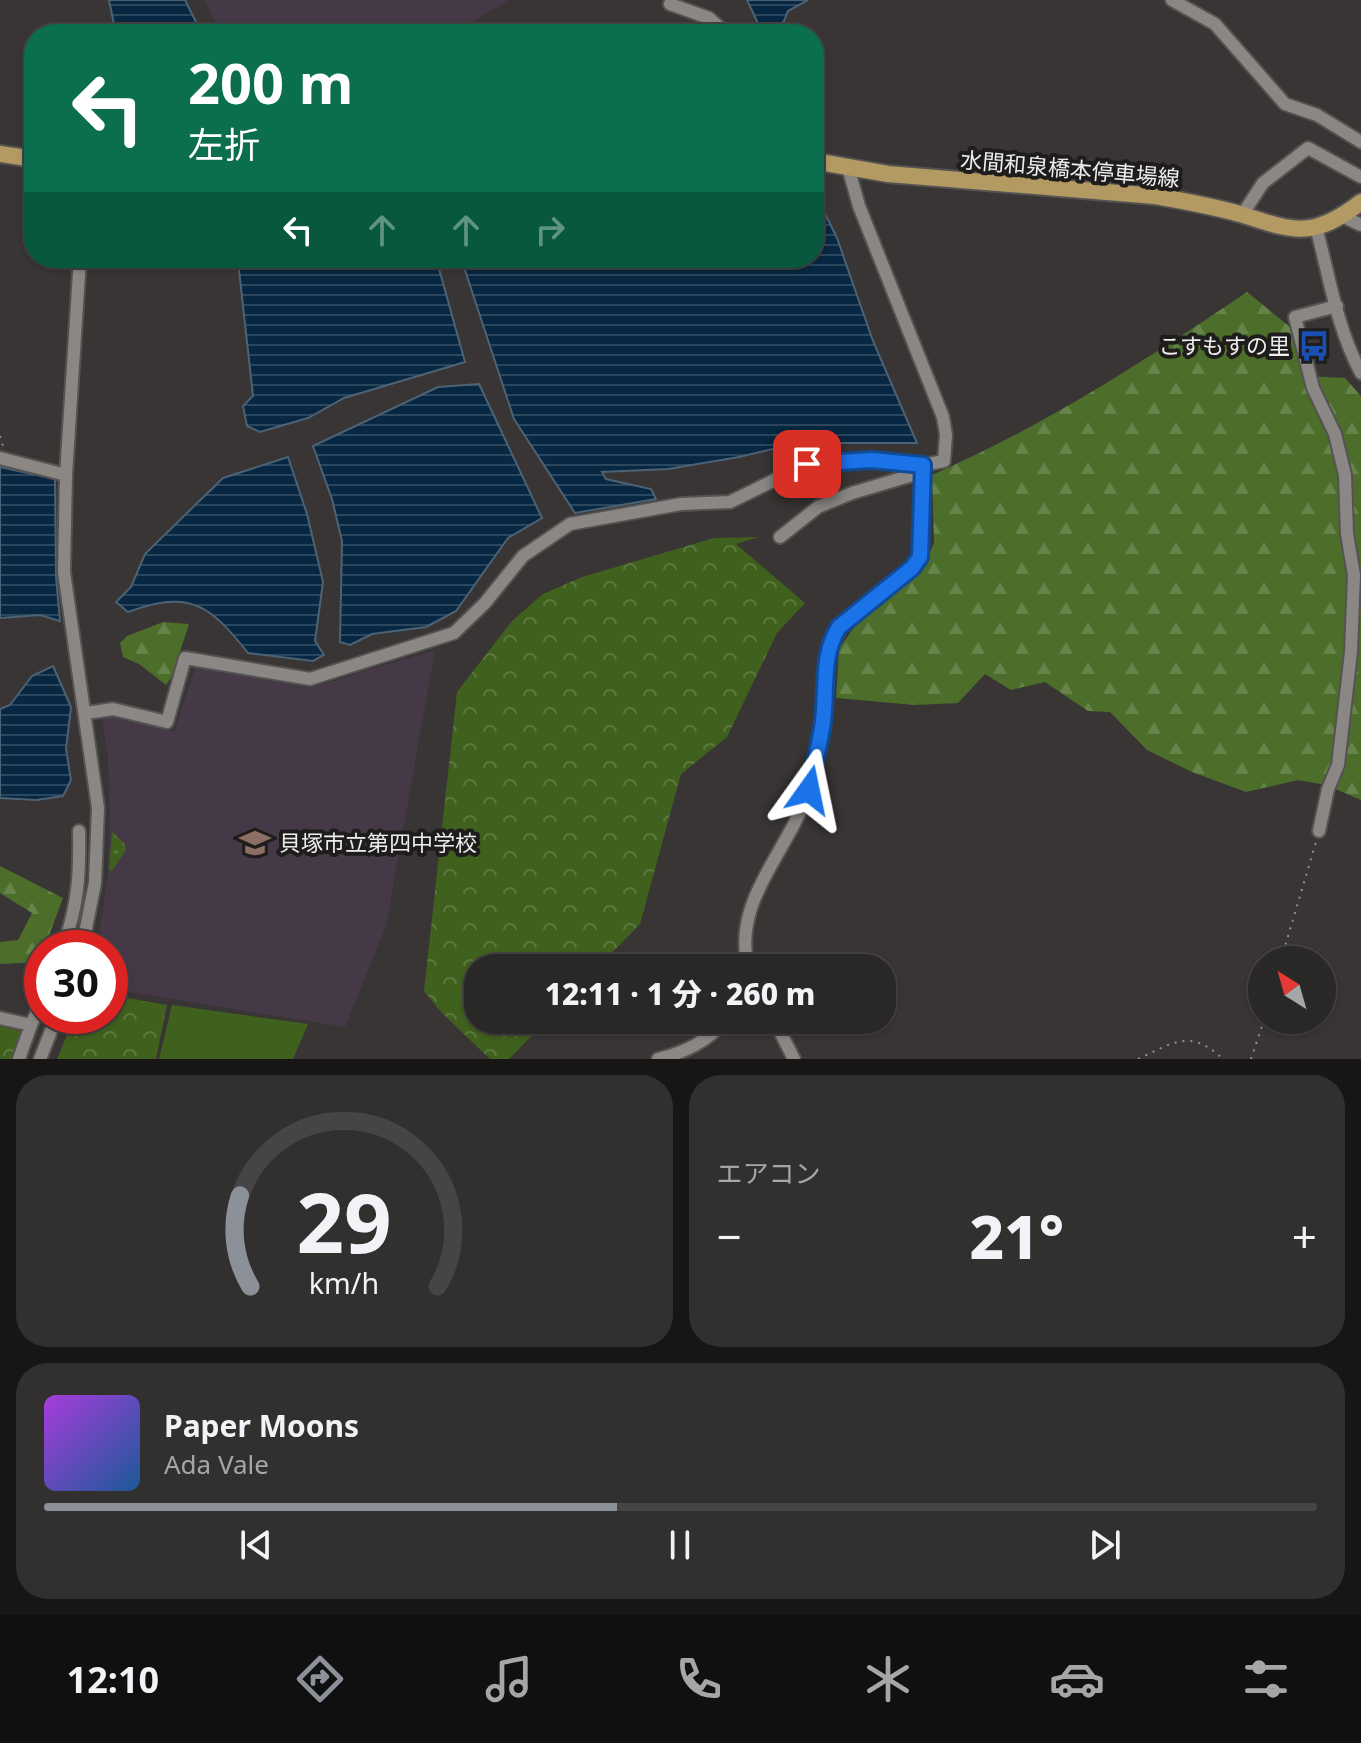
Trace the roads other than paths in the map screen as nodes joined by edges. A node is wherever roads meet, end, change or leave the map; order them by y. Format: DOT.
graph roads {
  1 [pos="1172,0"];
  2 [pos="670,4"];
  3 [pos="716,24"];
  4 [pos="1361,142"];
  5 [pos="0,154"];
  6 [pos="24,158"];
  7 [pos="824,163"];
  8 [pos="848,167"];
  9 [pos="1361,177"];
  10 [pos="1361,202"];
  11 [pos="1242,215"];
  12 [pos="1342,216"];
  13 [pos="1361,225"];
  14 [pos="1316,227"];
  15 [pos="79,268"];
  16 [pos="1337,306"];
  17 [pos="1361,373"];
  18 [pos="0,458"];
  19 [pos="920,470"];
  20 [pos="66,475"];
  21 [pos="780,537"];
  22 [pos="86,713"];
  23 [pos="79,831"];
  24 [pos="1319,831"];
  25 [pos="80,884"];
  26 [pos="94,887"];
  27 [pos="69,930"];
  28 [pos="86,930"];
  29 [pos="745,954"];
  30 [pos="0,1018"];
  31 [pos="24,1023"];
  32 [pos="28,1034"];
  33 [pos="50,1034"];
  34 [pos="711,1034"];
  35 [pos="781,1034"];
  36 [pos="19,1059"];
  37 [pos="40,1059"];
  38 [pos="658,1059"];
  39 [pos="794,1059"];
  1 -- 4 [label="street"];
  2 -- 3 [label="street"];
  5 -- 6 [label="main road"];
  7 -- 8 [label="main road, 水間和泉橋本停車場線"];
  8 -- 11 [label="main road, 水間和泉橋本停車場線"];
  8 -- 19 [label="street"];
  9 -- 11 [label="street"];
  10 -- 12 [label="main road, 水間和泉橋本停車場線"];
  11 -- 14 [label="main road, 水間和泉橋本停車場線"];
  12 -- 13 [label="street"];
  12 -- 14 [label="main road, 水間和泉橋本停車場線"];
  14 -- 16 [label="street"];
  15 -- 20 [label="street"];
  16 -- 17 [label="street"];
  16 -- 24 [label="street"];
  18 -- 20 [label="street"];
  19 -- 21 [label="street"];
  19 -- 22 [label="street"];
  19 -- 29 [label="street"];
  20 -- 22 [label="street"];
  22 -- 26 [label="street"];
  23 -- 25 [label="street"];
  25 -- 26 [label="street"];
  25 -- 27 [label="street"];
  26 -- 28 [label="street"];
  30 -- 31 [label="street"];
  32 -- 36 [label="street"];
  33 -- 37 [label="street"];
  34 -- 38 [label="street"];
  35 -- 39 [label="street"];
}
